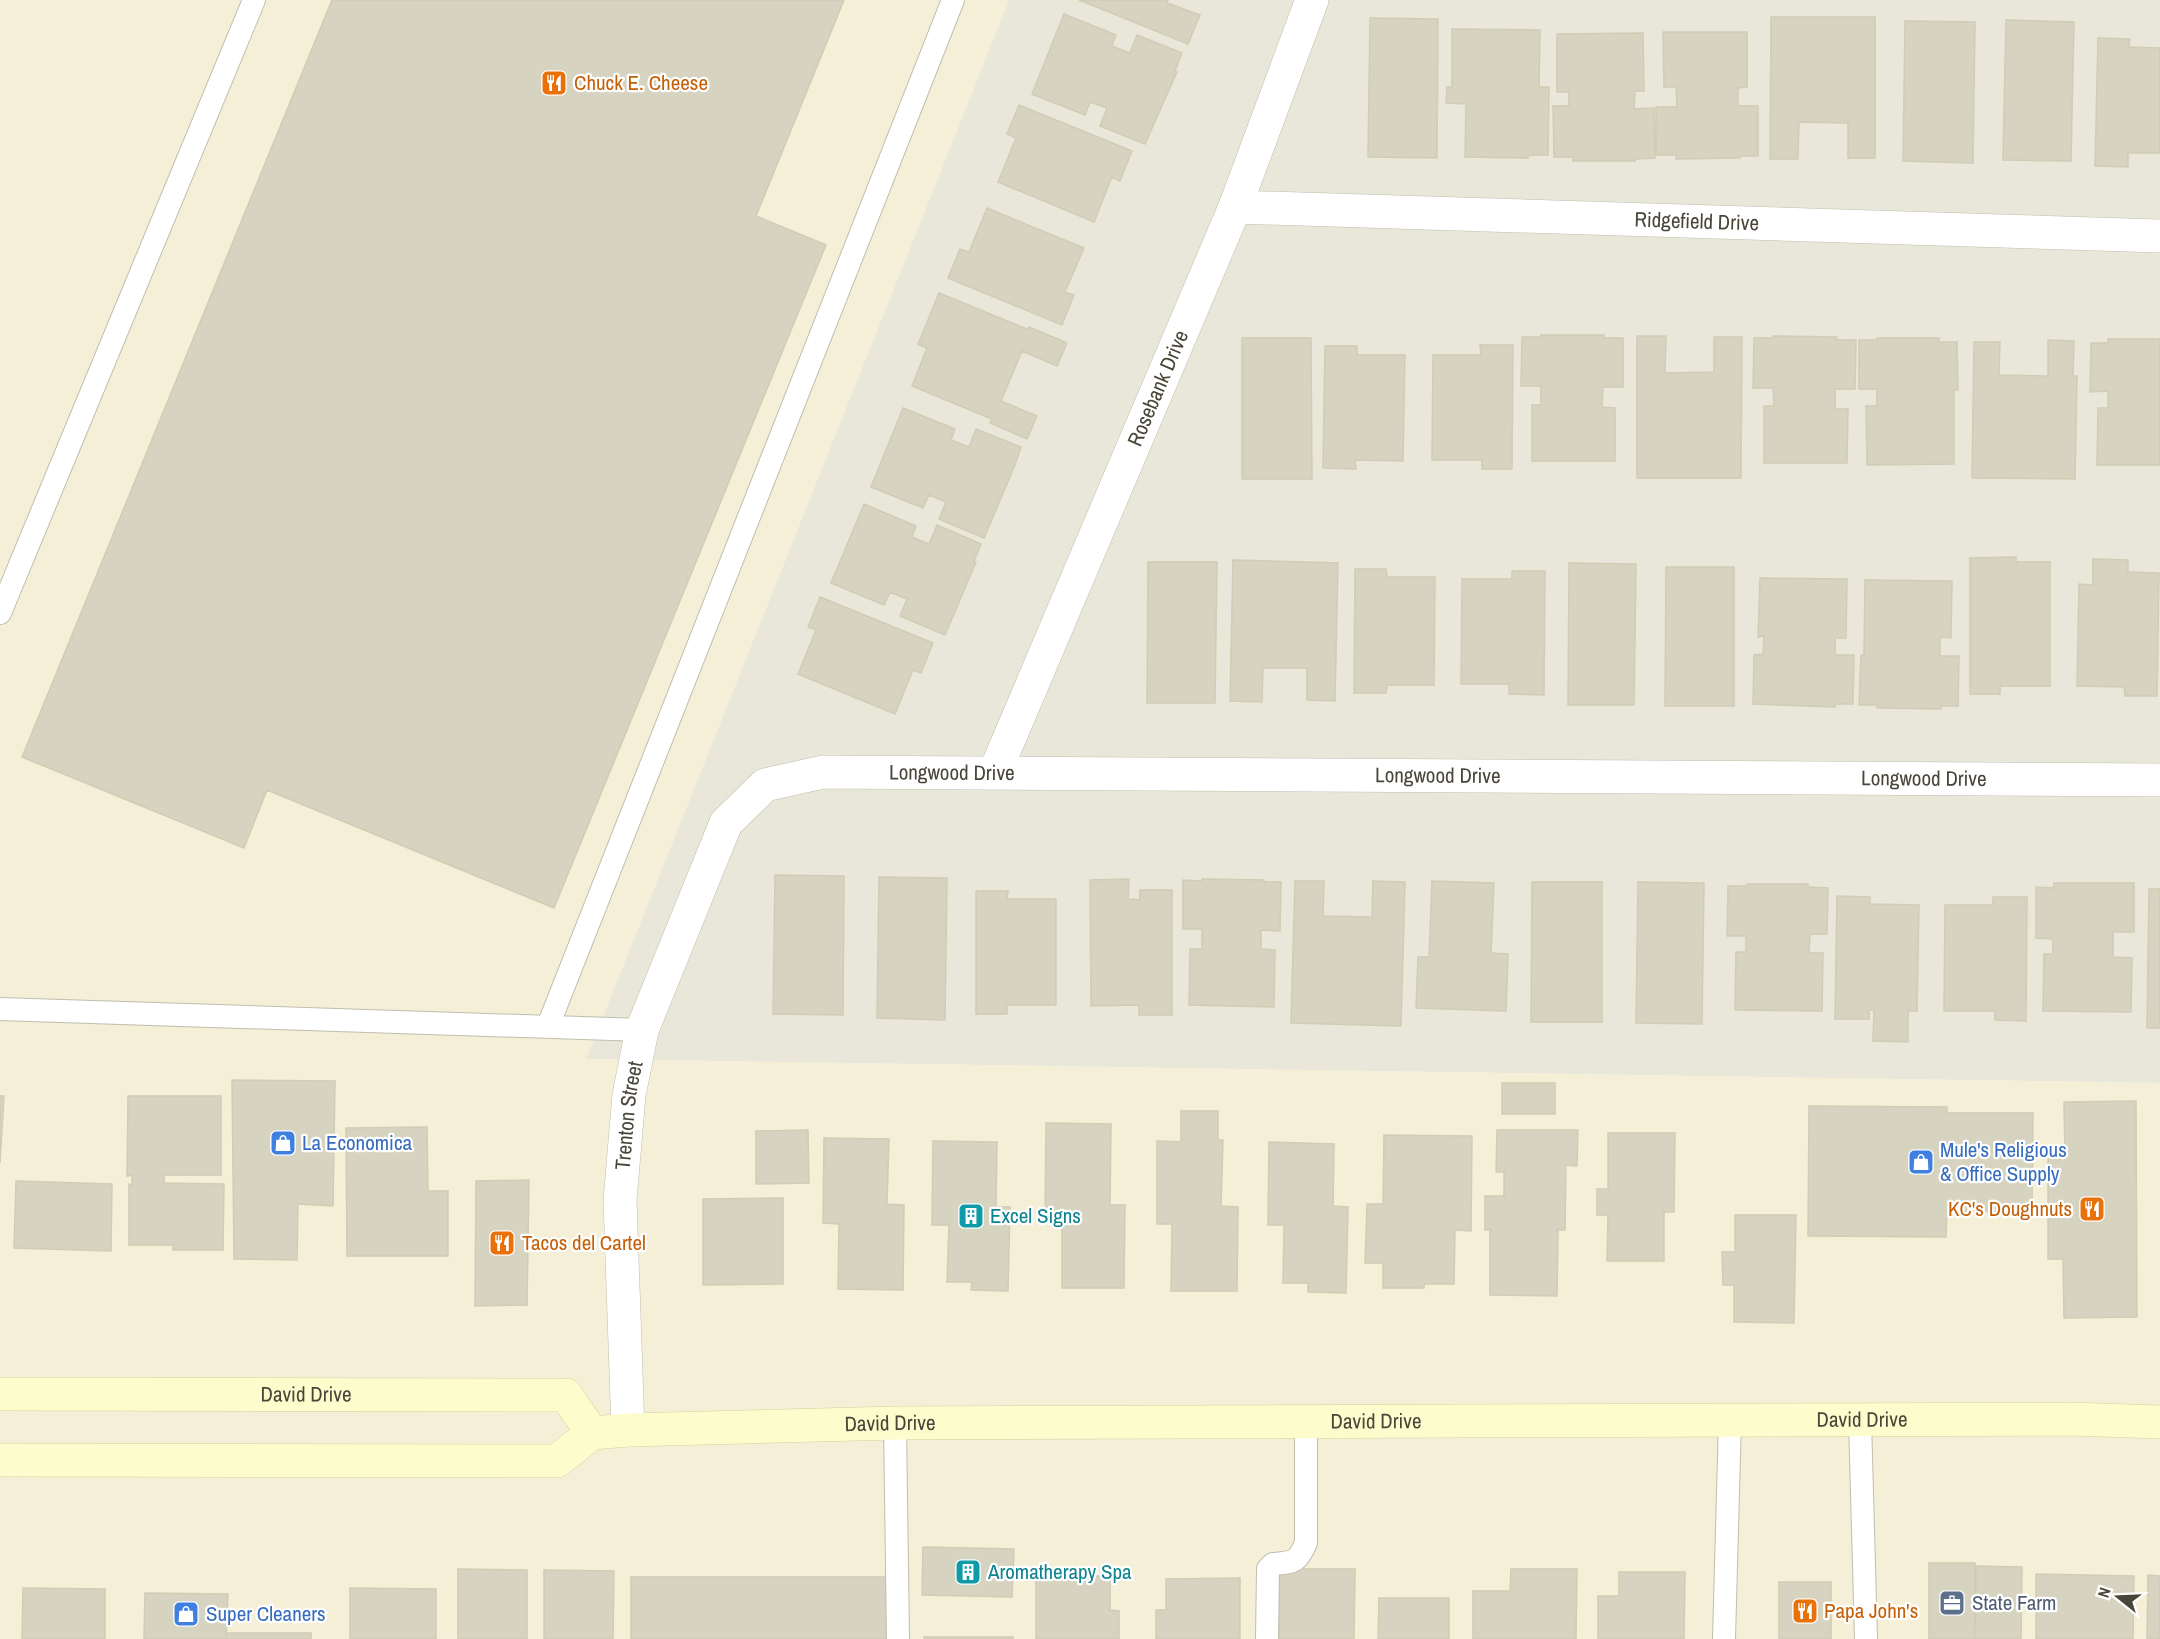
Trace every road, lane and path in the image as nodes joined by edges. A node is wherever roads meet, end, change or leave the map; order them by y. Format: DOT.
graph roads {
  1 [pos="254,0"];
  2 [pos="953,0"];
  3 [pos="1312,0"];
  4 [pos="1235,207"];
  5 [pos="2160,236"];
  6 [pos="0,613"];
  7 [pos="995,772"];
  8 [pos="2160,780"];
  9 [pos="732,820"];
  10 [pos="0,1009"];
  11 [pos="548,1026"];
  12 [pos="642,1030"];
  13 [pos="0,1394"];
  14 [pos="1730,1420"];
  15 [pos="1860,1420"];
  16 [pos="1306,1421"];
  17 [pos="2160,1422"];
  18 [pos="896,1423"];
  19 [pos="628,1430"];
  20 [pos="592,1433"];
  21 [pos="0,1460"];
  22 [pos="897,1639"];
  23 [pos="1267,1639"];
  24 [pos="1724,1639"];
  25 [pos="1866,1639"];
  1 -- 6 [label="lane"];
  2 -- 11 [label="lane"];
  3 -- 4 [label="street, Rosebank Drive"];
  4 -- 5 [label="street, Ridgefield Drive"];
  4 -- 7 [label="street, Rosebank Drive"];
  7 -- 8 [label="street, Longwood Drive"];
  7 -- 9 [label="street, Longwood Drive"];
  9 -- 12 [label="street, Trenton Street"];
  10 -- 11 [label="lane"];
  11 -- 12 [label="lane"];
  12 -- 19 [label="street, Trenton Street"];
  13 -- 20 [label="main road, David Drive"];
  14 -- 15 [label="main road, David Drive"];
  14 -- 16 [label="main road, David Drive"];
  14 -- 24 [label="lane"];
  15 -- 17 [label="main road, David Drive"];
  15 -- 25 [label="lane"];
  16 -- 18 [label="main road, David Drive"];
  16 -- 23 [label="lane"];
  18 -- 19 [label="main road, David Drive"];
  18 -- 22 [label="lane"];
  19 -- 20 [label="main road, David Drive"];
  20 -- 21 [label="main road"];
}
